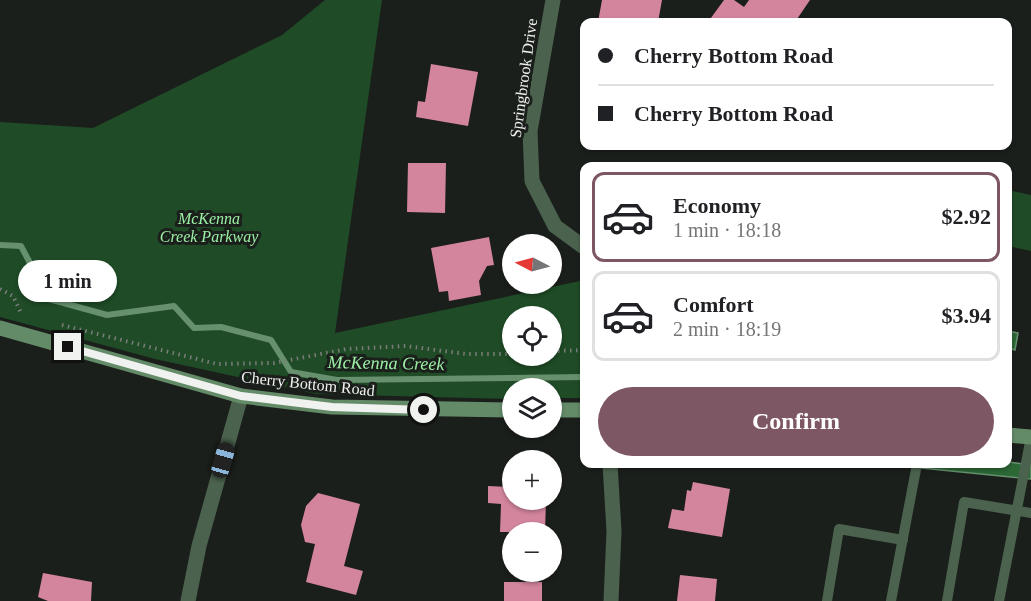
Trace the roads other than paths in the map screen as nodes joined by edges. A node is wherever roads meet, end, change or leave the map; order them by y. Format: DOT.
graph roads {
  1 [pos="553,0"];
  2 [pos="580,244"];
  3 [pos="0,328"];
  4 [pos="241,396"];
  5 [pos="502,410"];
  6 [pos="562,410"];
  7 [pos="580,410"];
  8 [pos="1012,436"];
  9 [pos="1030,442"];
  10 [pos="610,468"];
  11 [pos="917,468"];
  12 [pos="1017,511"];
  13 [pos="1031,513"];
  14 [pos="903,540"];
  15 [pos="188,601"];
  16 [pos="611,601"];
  17 [pos="827,601"];
  18 [pos="891,601"];
  19 [pos="947,601"];
  20 [pos="999,601"];
  1 -- 2 [label="street, Springbrook Drive"];
  3 -- 4 [label="main road, Cherry Bottom Road"];
  4 -- 5 [label="main road, Cherry Bottom Road"];
  4 -- 15 [label="street"];
  6 -- 7 [label="main road"];
  8 -- 9 [label="main road"];
  9 -- 12 [label="lane"];
  10 -- 16 [label="street"];
  11 -- 14 [label="lane"];
  12 -- 13 [label="lane"];
  12 -- 19 [label="lane"];
  12 -- 20 [label="lane"];
  14 -- 17 [label="lane"];
  14 -- 18 [label="lane"];
}
